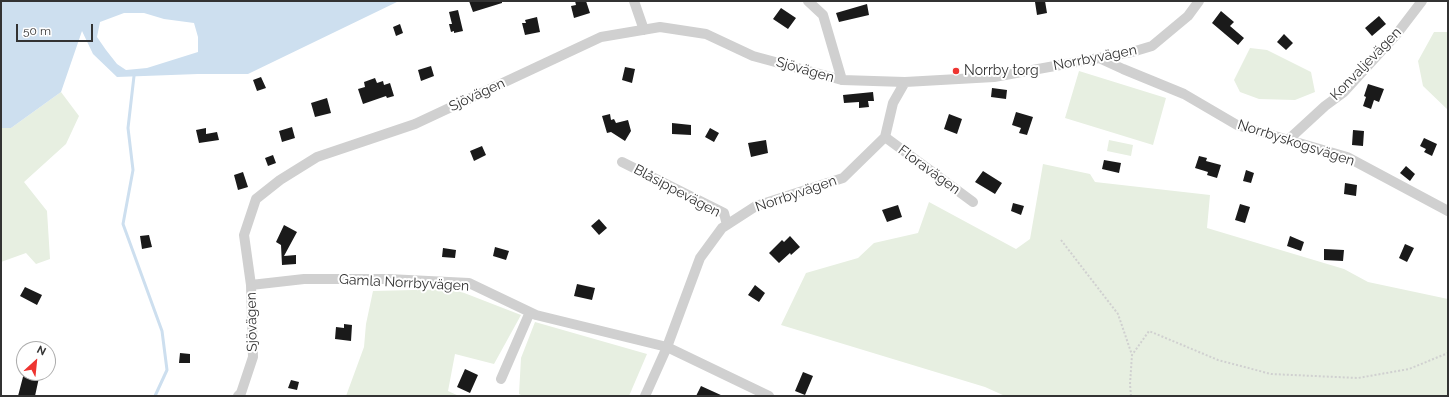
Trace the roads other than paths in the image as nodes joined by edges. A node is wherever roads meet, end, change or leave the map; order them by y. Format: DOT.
graph roads {
  1 [pos="634,1"];
  2 [pos="808,1"];
  3 [pos="1199,1"];
  4 [pos="1422,1"];
  5 [pos="644,30"];
  6 [pos="1099,58"];
  7 [pos="842,80"];
  8 [pos="904,82"];
  9 [pos="885,137"];
  10 [pos="1288,140"];
  11 [pos="622,162"];
  12 [pos="973,202"];
  13 [pos="1448,211"];
  14 [pos="727,225"];
  15 [pos="251,285"];
  16 [pos="530,312"];
  17 [pos="667,347"];
  18 [pos="501,379"];
  19 [pos="238,396"];
  20 [pos="646,396"];
  21 [pos="768,396"];
  1 -- 5 [label="street"];
  2 -- 7 [label="street"];
  3 -- 6 [label="street, Norrbyvägen"];
  4 -- 10 [label="street, Konvaljevägen"];
  5 -- 7 [label="street, Sjövägen"];
  5 -- 15 [label="street, Sjövägen"];
  6 -- 8 [label="street, Norrbyvägen"];
  6 -- 10 [label="street, Norrbyskogsvägen"];
  7 -- 8 [label="street, Sjövägen"];
  8 -- 9 [label="street"];
  9 -- 12 [label="street, Floravägen"];
  9 -- 14 [label="street, Norrbyvägen"];
  10 -- 13 [label="street, Norrbyskogsvägen"];
  11 -- 14 [label="street, Blåsippevägen"];
  14 -- 17 [label="street, Norrbyvägen"];
  15 -- 16 [label="street, Gamla Norrbyvägen"];
  15 -- 19 [label="street, Sjövägen"];
  16 -- 17 [label="street, Gamla Norrbyvägen"];
  16 -- 18 [label="street"];
  17 -- 20 [label="street, Norrbyvägen"];
  17 -- 21 [label="street, Gamla Norrbyvägen"];
}
